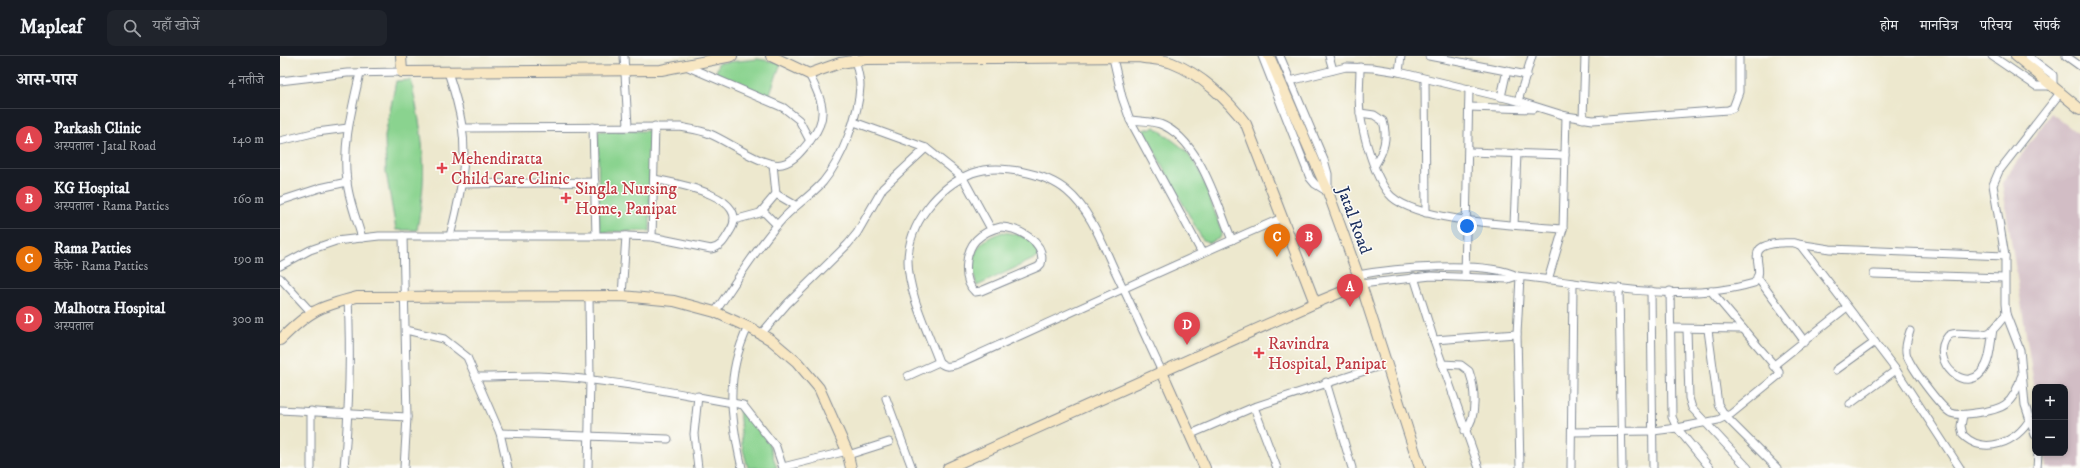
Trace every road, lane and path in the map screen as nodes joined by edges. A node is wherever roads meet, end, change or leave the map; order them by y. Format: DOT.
graph roads {
  1 [pos="402,56"];
  2 [pos="624,56"];
  3 [pos="732,56"];
  4 [pos="771,56"];
  5 [pos="1262,56"];
  6 [pos="1269,56"];
  7 [pos="1280,56"];
  8 [pos="1329,56"];
  9 [pos="1401,56"];
  10 [pos="1429,56"];
  11 [pos="1532,56"];
  12 [pos="1585,56"];
  13 [pos="1739,56"];
  14 [pos="1992,56"];
  15 [pos="2016,56"];
  16 [pos="2028,56"];
  17 [pos="2066,56"];
  18 [pos="1087,57"];
  19 [pos="855,58"];
  20 [pos="1113,58"];
  21 [pos="686,66"];
  22 [pos="2080,66"];
  23 [pos="1360,67"];
  24 [pos="624,70"];
  25 [pos="1333,70"];
  26 [pos="1507,70"];
  27 [pos="402,72"];
  28 [pos="448,72"];
  29 [pos="1399,72"];
  30 [pos="360,73"];
  31 [pos="809,74"];
  32 [pos="1527,75"];
  33 [pos="1425,79"];
  34 [pos="280,81"];
  35 [pos="1290,81"];
  36 [pos="1469,89"];
  37 [pos="2056,90"];
  38 [pos="1501,97"];
  39 [pos="1518,101"];
  40 [pos="1469,107"];
  41 [pos="1543,109"];
  42 [pos="2080,109"];
  43 [pos="1360,113"];
  44 [pos="1566,116"];
  45 [pos="1583,119"];
  46 [pos="1130,120"];
  47 [pos="854,122"];
  48 [pos="593,126"];
  49 [pos="628,126"];
  50 [pos="655,126"];
  51 [pos="348,128"];
  52 [pos="463,128"];
  53 [pos="280,141"];
  54 [pos="810,141"];
  55 [pos="926,148"];
  56 [pos="1469,152"];
  57 [pos="1517,153"];
  58 [pos="1565,155"];
  59 [pos="773,164"];
  60 [pos="1375,165"];
  61 [pos="964,178"];
  62 [pos="654,179"];
  63 [pos="347,182"];
  64 [pos="595,182"];
  65 [pos="462,184"];
  66 [pos="1328,192"];
  67 [pos="776,194"];
  68 [pos="280,201"];
  69 [pos="795,205"];
  70 [pos="763,210"];
  71 [pos="1426,213"];
  72 [pos="1282,218"];
  73 [pos="734,220"];
  74 [pos="1467,220"];
  75 [pos="777,225"];
  76 [pos="1514,225"];
  77 [pos="991,229"];
  78 [pos="1563,229"];
  79 [pos="403,236"];
  80 [pos="450,236"];
  81 [pos="596,236"];
  82 [pos="626,236"];
  83 [pos="652,237"];
  84 [pos="362,238"];
  85 [pos="1232,240"];
  86 [pos="1798,244"];
  87 [pos="1202,253"];
  88 [pos="2005,256"];
  89 [pos="280,266"];
  90 [pos="1465,268"];
  91 [pos="1874,274"];
  92 [pos="1518,276"];
  93 [pos="1414,277"];
  94 [pos="1465,277"];
  95 [pos="280,278"];
  96 [pos="1757,278"];
  97 [pos="2004,278"];
  98 [pos="1360,280"];
  99 [pos="1548,280"];
  100 [pos="1573,282"];
  101 [pos="1619,288"];
  102 [pos="1124,289"];
  103 [pos="1651,291"];
  104 [pos="1670,291"];
  105 [pos="1711,291"];
  106 [pos="404,296"];
  107 [pos="590,296"];
  108 [pos="622,296"];
  109 [pos="348,299"];
  110 [pos="1315,303"];
  111 [pos="1847,308"];
  112 [pos="311,312"];
  113 [pos="715,312"];
  114 [pos="2006,314"];
  115 [pos="748,327"];
  116 [pos="1670,328"];
  117 [pos="1687,329"];
  118 [pos="1744,329"];
  119 [pos="1994,329"];
  120 [pos="406,330"];
  121 [pos="1708,330"];
  122 [pos="1910,331"];
  123 [pos="761,334"];
  124 [pos="1516,334"];
  125 [pos="280,340"];
  126 [pos="1434,340"];
  127 [pos="1805,342"];
  128 [pos="1874,342"];
  129 [pos="939,362"];
  130 [pos="1386,364"];
  131 [pos="1442,364"];
  132 [pos="1773,366"];
  133 [pos="1836,370"];
  134 [pos="1896,370"];
  135 [pos="2023,371"];
  136 [pos="1162,372"];
  137 [pos="908,376"];
  138 [pos="477,377"];
  139 [pos="590,380"];
  140 [pos="1326,382"];
  141 [pos="698,396"];
  142 [pos="886,398"];
  143 [pos="732,403"];
  144 [pos="1850,404"];
  145 [pos="1254,407"];
  146 [pos="280,410"];
  147 [pos="311,411"];
  148 [pos="349,414"];
  149 [pos="1963,414"];
  150 [pos="407,417"];
  151 [pos="1726,417"];
  152 [pos="2030,420"];
  153 [pos="1704,422"];
  154 [pos="2032,426"];
  155 [pos="1677,428"];
  156 [pos="1465,431"];
  157 [pos="1653,431"];
  158 [pos="1572,432"];
  159 [pos="1621,432"];
  160 [pos="500,433"];
  161 [pos="1191,434"];
  162 [pos="589,437"];
  163 [pos="668,439"];
  164 [pos="888,442"];
  165 [pos="847,453"];
  166 [pos="2038,456"];
  167 [pos="697,467"];
  168 [pos="783,467"];
  169 [pos="311,468"];
  170 [pos="344,468"];
  171 [pos="404,468"];
  172 [pos="508,468"];
  173 [pos="588,468"];
  174 [pos="742,468"];
  175 [pos="851,468"];
  176 [pos="912,468"];
  177 [pos="948,468"];
  178 [pos="1205,468"];
  179 [pos="1277,468"];
  180 [pos="1352,468"];
  181 [pos="1420,468"];
  182 [pos="1479,468"];
  183 [pos="1520,468"];
  184 [pos="1572,468"];
  185 [pos="1622,468"];
  186 [pos="1653,468"];
  187 [pos="1710,468"];
  188 [pos="1748,468"];
  189 [pos="1776,468"];
  190 [pos="1960,468"];
  191 [pos="2036,468"];
  1 -- 27 [label="street"];
  2 -- 24 [label="street"];
  3 -- 21 [label="street"];
  4 -- 31 [label="street"];
  5 -- 66 [label="street"];
  6 -- 66 [label="street, Jatal Road"];
  7 -- 35 [label="street"];
  8 -- 25 [label="street"];
  9 -- 29 [label="street"];
  10 -- 26 [label="street"];
  11 -- 32 [label="street"];
  12 -- 45 [label="street"];
  13 -- 45 [label="street"];
  14 -- 37 [label="street"];
  15 -- 37 [label="street"];
  16 -- 37 [label="street"];
  17 -- 22 [label="street"];
  18 -- 19 [label="street"];
  18 -- 20 [label="street"];
  19 -- 31 [label="street"];
  19 -- 47 [label="street"];
  20 -- 46 [label="street"];
  20 -- 72 [label="street"];
  21 -- 24 [label="street"];
  21 -- 54 [label="street"];
  23 -- 25 [label="street"];
  23 -- 29 [label="street"];
  23 -- 43 [label="street"];
  24 -- 28 [label="street"];
  24 -- 49 [label="street"];
  25 -- 35 [label="street"];
  26 -- 32 [label="street"];
  26 -- 38 [label="street"];
  27 -- 28 [label="street"];
  27 -- 30 [label="street"];
  28 -- 52 [label="street"];
  29 -- 33 [label="street"];
  30 -- 34 [label="street"];
  30 -- 51 [label="street"];
  31 -- 54 [label="street"];
  32 -- 39 [label="street"];
  33 -- 36 [label="street"];
  33 -- 71 [label="street"];
  35 -- 66 [label="street"];
  36 -- 38 [label="street"];
  36 -- 40 [label="street"];
  37 -- 42 [label="street"];
  37 -- 88 [label="street"];
  38 -- 39 [label="street"];
  39 -- 41 [label="street"];
  40 -- 41 [label="street"];
  40 -- 56 [label="street"];
  41 -- 44 [label="street"];
  43 -- 60 [label="street"];
  43 -- 60 [label="street"];
  44 -- 45 [label="street"];
  44 -- 58 [label="street"];
  46 -- 85 [label="street"];
  46 -- 87 [label="street"];
  47 -- 55 [label="street"];
  47 -- 69 [label="street"];
  48 -- 49 [label="street"];
  48 -- 52 [label="street"];
  48 -- 64 [label="street"];
  49 -- 50 [label="street"];
  50 -- 59 [label="street"];
  50 -- 62 [label="street"];
  51 -- 53 [label="street"];
  51 -- 63 [label="street"];
  52 -- 65 [label="street"];
  54 -- 59 [label="street"];
  55 -- 61 [label="street"];
  55 -- 123 [label="street"];
  56 -- 57 [label="street"];
  56 -- 74 [label="street"];
  57 -- 58 [label="street"];
  57 -- 76 [label="street"];
  58 -- 78 [label="street"];
  59 -- 67 [label="street"];
  60 -- 71 [label="street"];
  61 -- 77 [label="street"];
  61 -- 102 [label="street"];
  61 -- 129 [label="street"];
  62 -- 73 [label="street"];
  62 -- 83 [label="street"];
  63 -- 68 [label="street"];
  63 -- 84 [label="street"];
  64 -- 65 [label="street"];
  64 -- 81 [label="street"];
  65 -- 80 [label="street"];
  66 -- 98 [label="street, Jatal Road"];
  67 -- 69 [label="street"];
  67 -- 70 [label="street"];
  69 -- 75 [label="street"];
  70 -- 73 [label="street"];
  70 -- 75 [label="street"];
  71 -- 74 [label="street"];
  72 -- 85 [label="street"];
  72 -- 110 [label="street"];
  73 -- 83 [label="street"];
  74 -- 76 [label="street"];
  74 -- 90 [label="street"];
  75 -- 113 [label="street"];
  76 -- 78 [label="street"];
  77 -- 77 [label="street"];
  78 -- 99 [label="street"];
  79 -- 80 [label="street"];
  79 -- 84 [label="street"];
  79 -- 106 [label="street"];
  80 -- 81 [label="street"];
  81 -- 82 [label="street"];
  82 -- 83 [label="street"];
  82 -- 108 [label="street"];
  84 -- 89 [label="street"];
  85 -- 87 [label="street"];
  86 -- 88 [label="street"];
  86 -- 96 [label="street"];
  86 -- 111 [label="street"];
  87 -- 102 [label="street"];
  88 -- 97 [label="street"];
  90 -- 92 [label="street"];
  90 -- 94 [label="street"];
  90 -- 98 [label="street"];
  91 -- 97 [label="street"];
  92 -- 94 [label="street"];
  92 -- 99 [label="street"];
  92 -- 124 [label="street"];
  93 -- 94 [label="street"];
  93 -- 98 [label="street"];
  93 -- 126 [label="street"];
  95 -- 112 [label="street"];
  96 -- 105 [label="street"];
  96 -- 127 [label="street"];
  97 -- 114 [label="street"];
  98 -- 110 [label="street"];
  98 -- 130 [label="street, Jatal Road"];
  99 -- 100 [label="street"];
  100 -- 101 [label="street"];
  100 -- 158 [label="street"];
  101 -- 103 [label="street"];
  101 -- 159 [label="street"];
  102 -- 129 [label="street"];
  102 -- 136 [label="street"];
  103 -- 104 [label="street"];
  103 -- 157 [label="street"];
  104 -- 105 [label="street"];
  104 -- 116 [label="street"];
  105 -- 118 [label="street"];
  106 -- 107 [label="street"];
  106 -- 109 [label="street"];
  106 -- 120 [label="street"];
  107 -- 108 [label="street"];
  107 -- 139 [label="street"];
  108 -- 113 [label="street"];
  109 -- 112 [label="street"];
  109 -- 148 [label="street"];
  110 -- 136 [label="street"];
  111 -- 127 [label="street"];
  111 -- 128 [label="street"];
  112 -- 125 [label="street"];
  113 -- 115 [label="street"];
  114 -- 119 [label="street"];
  114 -- 135 [label="street"];
  115 -- 123 [label="street"];
  115 -- 143 [label="street"];
  116 -- 117 [label="street"];
  116 -- 155 [label="street"];
  117 -- 121 [label="street"];
  117 -- 153 [label="street"];
  118 -- 121 [label="street"];
  118 -- 132 [label="street"];
  119 -- 119 [label="street"];
  120 -- 138 [label="street"];
  120 -- 150 [label="street"];
  121 -- 151 [label="street"];
  122 -- 149 [label="street"];
  123 -- 165 [label="street"];
  124 -- 126 [label="street"];
  124 -- 183 [label="street"];
  126 -- 131 [label="street"];
  127 -- 132 [label="street"];
  128 -- 133 [label="street"];
  128 -- 134 [label="street"];
  129 -- 137 [label="street"];
  130 -- 140 [label="street"];
  130 -- 181 [label="street, Jatal Road"];
  131 -- 156 [label="street"];
  131 -- 156 [label="street"];
  132 -- 151 [label="street"];
  134 -- 144 [label="street"];
  134 -- 190 [label="street"];
  135 -- 149 [label="street"];
  135 -- 152 [label="street"];
  136 -- 161 [label="street"];
  136 -- 177 [label="street"];
  138 -- 139 [label="street"];
  138 -- 160 [label="street"];
  139 -- 141 [label="street"];
  139 -- 162 [label="street"];
  140 -- 145 [label="street"];
  140 -- 180 [label="street"];
  141 -- 143 [label="street"];
  141 -- 167 [label="street"];
  142 -- 176 [label="street"];
  143 -- 168 [label="street"];
  143 -- 174 [label="street"];
  145 -- 161 [label="street"];
  145 -- 179 [label="street"];
  146 -- 147 [label="street"];
  147 -- 148 [label="street"];
  147 -- 169 [label="street"];
  148 -- 150 [label="street"];
  148 -- 170 [label="street"];
  149 -- 152 [label="street"];
  150 -- 171 [label="street"];
  151 -- 153 [label="street"];
  151 -- 189 [label="street"];
  152 -- 154 [label="street"];
  153 -- 155 [label="street"];
  153 -- 188 [label="street"];
  155 -- 157 [label="street"];
  155 -- 187 [label="street"];
  156 -- 182 [label="street"];
  157 -- 159 [label="street"];
  157 -- 186 [label="street"];
  158 -- 159 [label="street"];
  158 -- 184 [label="street"];
  159 -- 185 [label="street"];
  160 -- 162 [label="street"];
  160 -- 172 [label="street"];
  161 -- 178 [label="street"];
  162 -- 163 [label="street"];
  162 -- 173 [label="street"];
  164 -- 165 [label="street"];
  165 -- 168 [label="street"];
  165 -- 175 [label="street"];
  166 -- 191 [label="street"];
}
